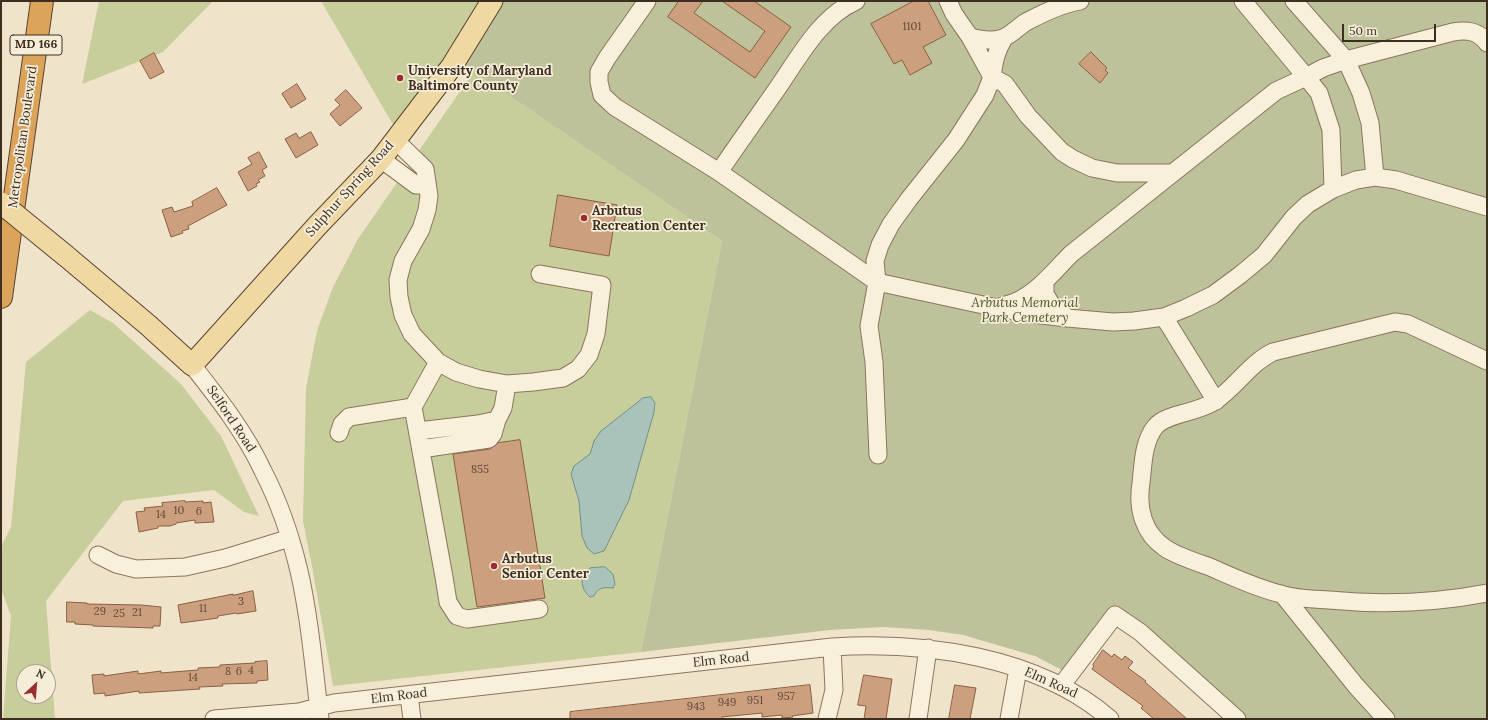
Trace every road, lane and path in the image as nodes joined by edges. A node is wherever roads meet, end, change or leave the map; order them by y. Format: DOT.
graph roads {
  1 [pos="42,1"];
  2 [pos="46,1"];
  3 [pos="492,1"];
  4 [pos="647,1"];
  5 [pos="856,1"];
  6 [pos="948,1"];
  7 [pos="1080,1"];
  8 [pos="1243,1"];
  9 [pos="1294,1"];
  10 [pos="970,38"];
  11 [pos="1004,38"];
  12 [pos="1487,43"];
  13 [pos="1346,60"];
  14 [pos="992,77"];
  15 [pos="1306,77"];
  16 [pos="30,89"];
  17 [pos="395,140"];
  18 [pos="381,159"];
  19 [pos="719,172"];
  20 [pos="1173,173"];
  21 [pos="1375,177"];
  22 [pos="427,185"];
  23 [pos="1333,189"];
  24 [pos="1,204"];
  25 [pos="1487,207"];
  26 [pos="540,274"];
  27 [pos="1045,281"];
  28 [pos="877,282"];
  29 [pos="1,297"];
  30 [pos="997,308"];
  31 [pos="1164,317"];
  32 [pos="1067,318"];
  33 [pos="1487,361"];
  34 [pos="438,362"];
  35 [pos="192,365"];
  36 [pos="507,384"];
  37 [pos="1216,401"];
  38 [pos="413,407"];
  39 [pos="497,420"];
  40 [pos="418,431"];
  41 [pos="339,433"];
  42 [pos="421,449"];
  43 [pos="878,455"];
  44 [pos="290,538"];
  45 [pos="98,556"];
  46 [pos="1487,592"];
  47 [pos="1283,595"];
  48 [pos="539,609"];
  49 [pos="832,647"];
  50 [pos="928,648"];
  51 [pos="1018,669"];
  52 [pos="1060,686"];
  53 [pos="409,695"];
  54 [pos="319,713"];
  55 [pos="1102,716"];
  56 [pos="214,719"];
  57 [pos="412,719"];
  58 [pos="827,719"];
  59 [pos="918,719"];
  60 [pos="1009,719"];
  61 [pos="1237,719"];
  62 [pos="1386,719"];
  1 -- 16 [label="highway, Metropolitan Boulevard / MD 166"];
  2 -- 16 [label="highway"];
  3 -- 17 [label="main road, Sulphur Spring Road"];
  4 -- 19 [label="street"];
  5 -- 19 [label="street"];
  6 -- 10 [label="street"];
  7 -- 11 [label="street"];
  8 -- 15 [label="street"];
  9 -- 13 [label="street"];
  10 -- 11 [label="street"];
  10 -- 14 [label="street"];
  11 -- 14 [label="street"];
  12 -- 13 [label="street"];
  13 -- 15 [label="street"];
  13 -- 21 [label="street"];
  14 -- 20 [label="street"];
  14 -- 28 [label="street"];
  15 -- 20 [label="street"];
  15 -- 23 [label="street"];
  16 -- 29 [label="highway, Metropolitan Boulevard / MD 166"];
  17 -- 18 [label="main road, Sulphur Spring Road"];
  17 -- 22 [label="street"];
  18 -- 22 [label="street"];
  18 -- 35 [label="main road, Sulphur Spring Road"];
  19 -- 28 [label="street"];
  20 -- 27 [label="street"];
  21 -- 23 [label="street"];
  21 -- 25 [label="street"];
  22 -- 34 [label="street"];
  23 -- 31 [label="street"];
  24 -- 35 [label="main road, Selford Road, bridge"];
  26 -- 36 [label="street"];
  27 -- 30 [label="street"];
  27 -- 32 [label="street"];
  28 -- 30 [label="street"];
  28 -- 43 [label="street"];
  30 -- 32 [label="street"];
  31 -- 32 [label="street"];
  31 -- 37 [label="street"];
  33 -- 37 [label="street"];
  34 -- 36 [label="street"];
  34 -- 38 [label="street"];
  35 -- 44 [label="street, Selford Road"];
  36 -- 39 [label="street"];
  37 -- 47 [label="street"];
  38 -- 40 [label="street"];
  38 -- 41 [label="street"];
  39 -- 40 [label="street"];
  39 -- 42 [label="street"];
  40 -- 42 [label="street"];
  42 -- 48 [label="street"];
  44 -- 45 [label="street"];
  44 -- 54 [label="street, Selford Road"];
  46 -- 47 [label="street"];
  47 -- 62 [label="street"];
  49 -- 50 [label="street, Elm Road"];
  49 -- 53 [label="street, Elm Road"];
  49 -- 58 [label="street"];
  50 -- 51 [label="street, Elm Road"];
  50 -- 59 [label="street"];
  51 -- 52 [label="street, Elm Road"];
  51 -- 60 [label="street"];
  52 -- 55 [label="street, Elm Road"];
  52 -- 61 [label="street"];
  53 -- 54 [label="street, Elm Road"];
  53 -- 57 [label="street"];
  54 -- 56 [label="street, Elm Road"];
}
